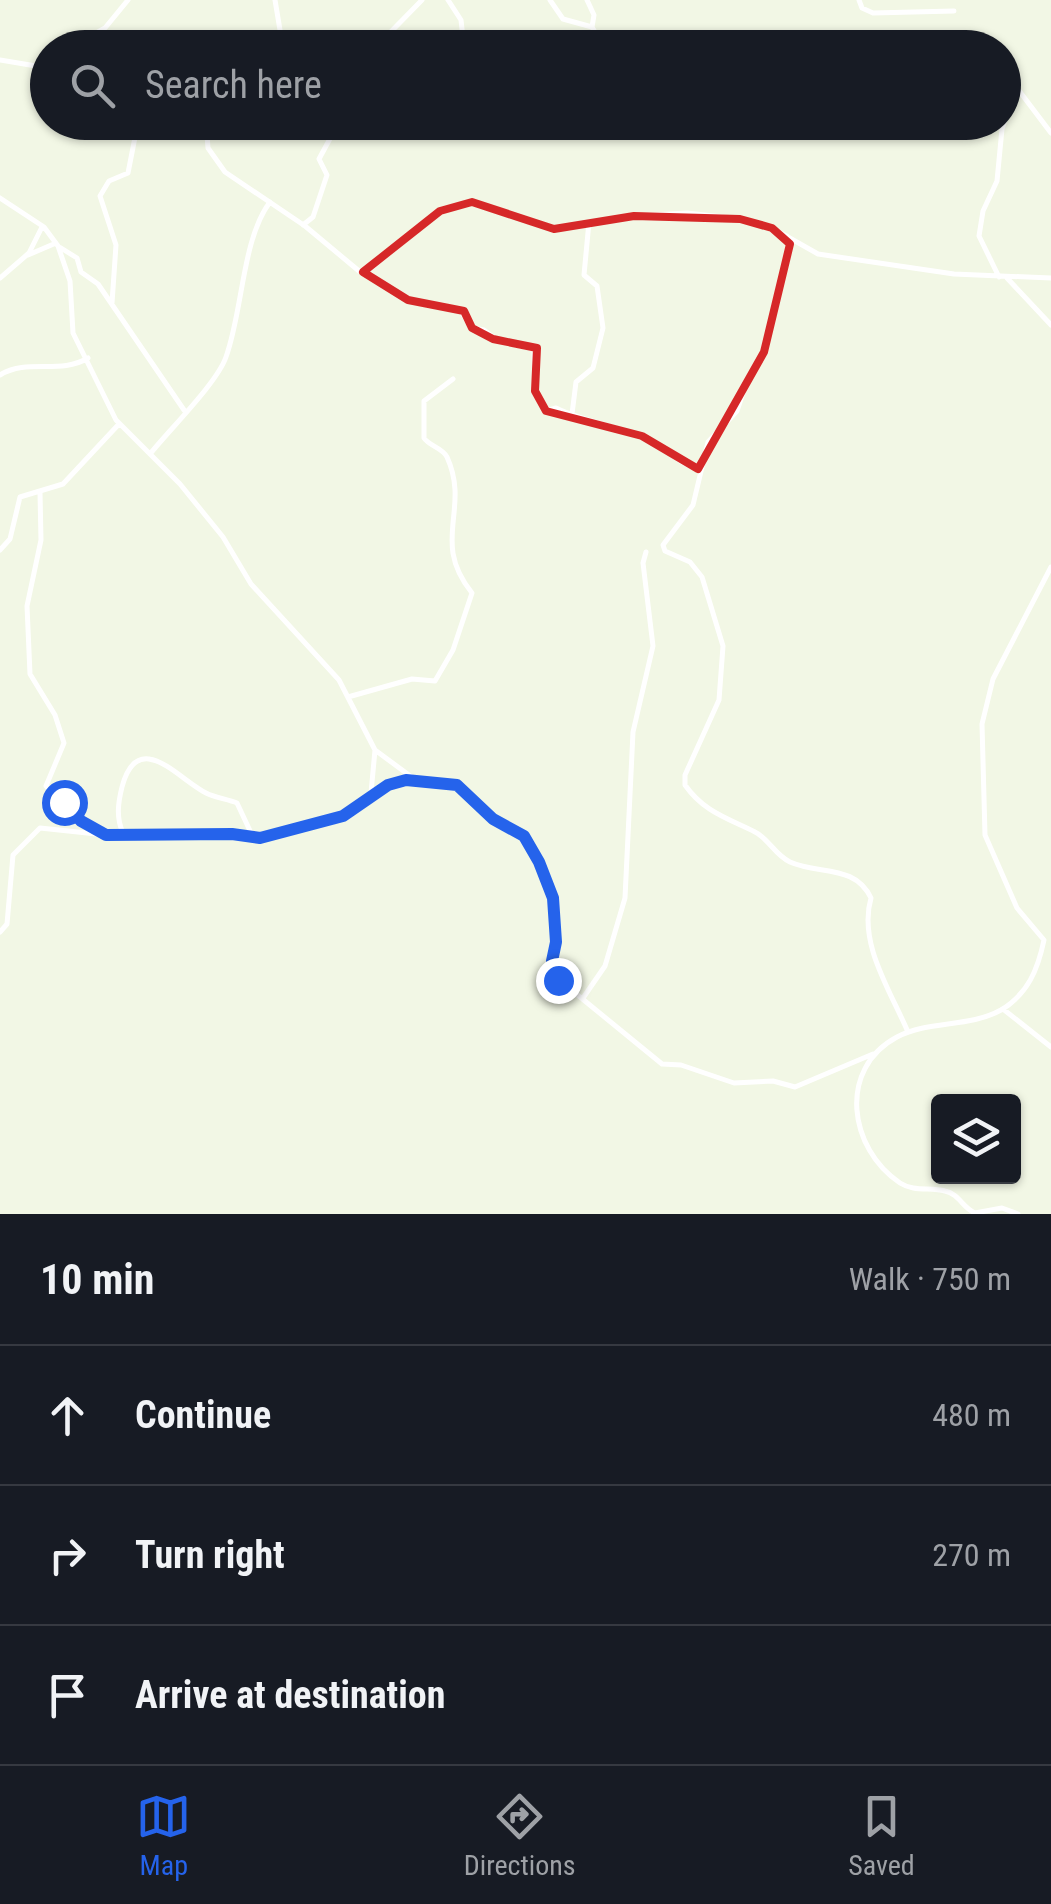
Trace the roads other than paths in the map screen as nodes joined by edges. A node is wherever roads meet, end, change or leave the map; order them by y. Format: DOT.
graph roads {
  1 [pos="128,0"];
  2 [pos="276,0"];
  3 [pos="422,0"];
  4 [pos="448,0"];
  5 [pos="550,0"];
  6 [pos="587,0"];
  7 [pos="859,0"];
  8 [pos="954,11"];
  9 [pos="592,27"];
  10 [pos="101,30"];
  11 [pos="280,30"];
  12 [pos="393,30"];
  13 [pos="462,30"];
  14 [pos="594,30"];
  15 [pos="0,60"];
  16 [pos="30,65"];
  17 [pos="1021,92"];
  18 [pos="1047,121"];
  19 [pos="1051,133"];
  20 [pos="134,140"];
  21 [pos="210,140"];
  22 [pos="329,140"];
  23 [pos="1001,140"];
  24 [pos="0,198"];
  25 [pos="270,202"];
  26 [pos="589,222"];
  27 [pos="302,225"];
  28 [pos="42,226"];
  29 [pos="787,236"];
  30 [pos="57,245"];
  31 [pos="25,256"];
  32 [pos="363,272"];
  33 [pos="1002,276"];
  34 [pos="0,278"];
  35 [pos="1051,278"];
  36 [pos="112,306"];
  37 [pos="1051,325"];
  38 [pos="88,358"];
  39 [pos="0,375"];
  40 [pos="453,379"];
  41 [pos="185,412"];
  42 [pos="572,414"];
  43 [pos="120,424"];
  44 [pos="150,454"];
  45 [pos="698,470"];
  46 [pos="40,493"];
  47 [pos="0,550"];
  48 [pos="646,552"];
  49 [pos="1051,567"];
  50 [pos="348,696"];
  51 [pos="375,750"];
  52 [pos="417,780"];
  53 [pos="371,793"];
  54 [pos="124,833"];
  55 [pos="106,835"];
  56 [pos="254,837"];
  57 [pos="0,932"];
  58 [pos="583,998"];
  59 [pos="1003,1009"];
  60 [pos="908,1032"];
  61 [pos="1051,1047"];
  62 [pos="876,1052"];
  63 [pos="1018,1214"];
  1 -- 10 [label="street"];
  2 -- 11 [label="street"];
  3 -- 12 [label="street"];
  4 -- 13 [label="street"];
  5 -- 9 [label="street"];
  6 -- 9 [label="street"];
  7 -- 8 [label="street"];
  9 -- 14 [label="street"];
  15 -- 16 [label="street"];
  17 -- 18 [label="street"];
  18 -- 19 [label="street"];
  20 -- 36 [label="street"];
  21 -- 25 [label="street"];
  22 -- 27 [label="street"];
  23 -- 33 [label="street"];
  24 -- 28 [label="street"];
  25 -- 27 [label="street"];
  25 -- 41 [label="street"];
  26 -- 29 [label="street"];
  26 -- 32 [label="street"];
  26 -- 42 [label="street"];
  27 -- 32 [label="street"];
  28 -- 30 [label="street"];
  28 -- 31 [label="street"];
  29 -- 33 [label="street"];
  29 -- 45 [label="street"];
  30 -- 31 [label="street"];
  30 -- 36 [label="street"];
  30 -- 38 [label="street"];
  31 -- 34 [label="street"];
  32 -- 42 [label="street"];
  33 -- 35 [label="street"];
  33 -- 37 [label="street"];
  36 -- 41 [label="street"];
  38 -- 39 [label="street"];
  38 -- 43 [label="street"];
  40 -- 50 [label="street"];
  41 -- 44 [label="street"];
  42 -- 45 [label="street"];
  43 -- 44 [label="street"];
  43 -- 46 [label="street"];
  44 -- 50 [label="street"];
  45 -- 60 [label="street"];
  46 -- 47 [label="street"];
  46 -- 55 [label="street"];
  48 -- 58 [label="street"];
  49 -- 59 [label="street"];
  50 -- 51 [label="street"];
  51 -- 52 [label="street"];
  51 -- 53 [label="street"];
  52 -- 53 [label="street"];
  52 -- 58 [label="street"];
  53 -- 56 [label="street"];
  54 -- 55 [label="street"];
  54 -- 56 [label="street"];
  54 -- 56 [label="street"];
  55 -- 57 [label="street"];
  58 -- 62 [label="street"];
  59 -- 60 [label="street"];
  59 -- 61 [label="street"];
  60 -- 62 [label="street"];
  62 -- 63 [label="street"];
}
